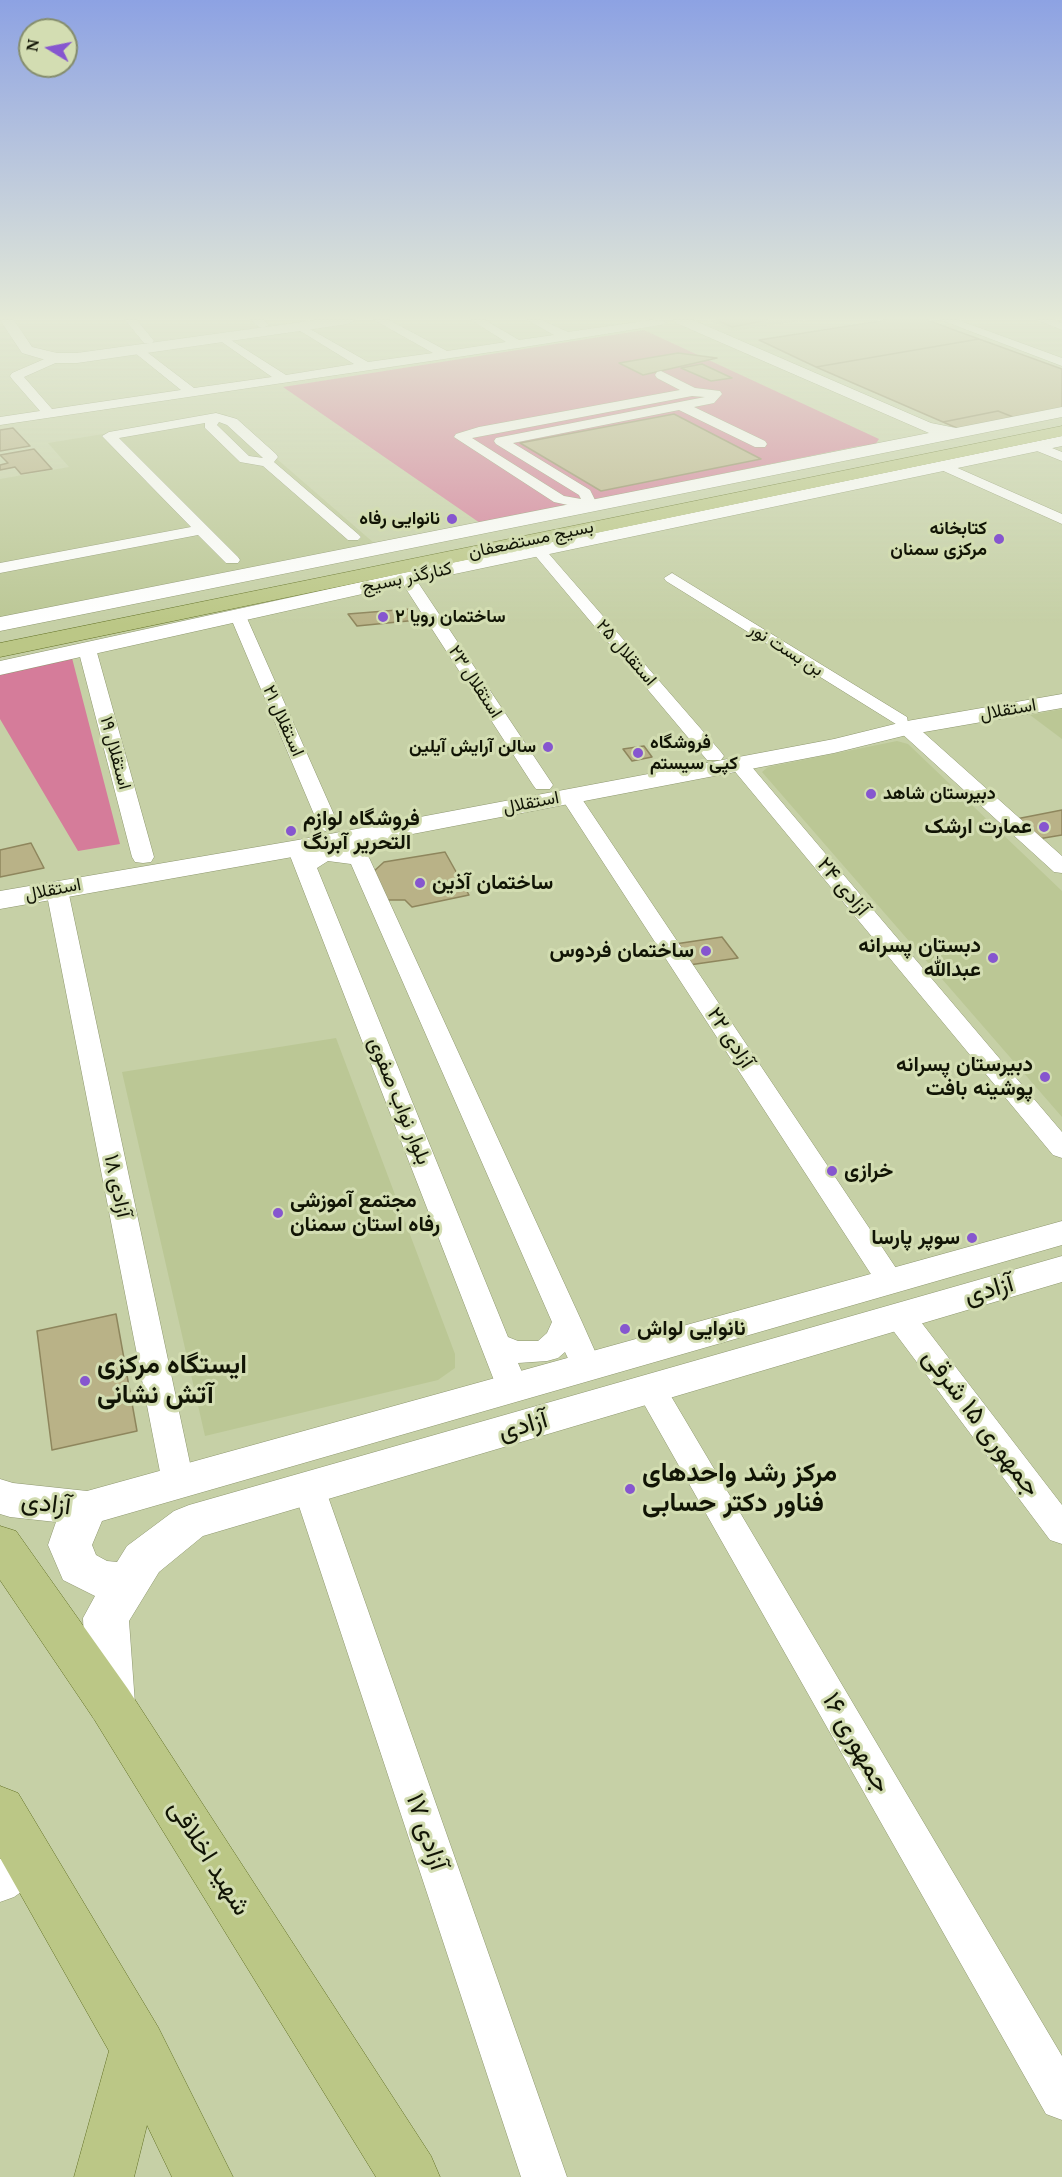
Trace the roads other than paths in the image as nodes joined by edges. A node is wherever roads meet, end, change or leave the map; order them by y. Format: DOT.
graph roads {
  1 [pos="190,422"];
  2 [pos="231,422"];
  3 [pos="530,422"];
  4 [pos="601,422"];
  5 [pos="714,422"];
  6 [pos="874,422"];
  7 [pos="912,422"];
  8 [pos="1015,422"];
  9 [pos="1053,422"];
  10 [pos="969,431"];
  11 [pos="1062,431"];
  12 [pos="461,437"];
  13 [pos="501,441"];
  14 [pos="1062,441"];
  15 [pos="760,444"];
  16 [pos="1037,446"];
  17 [pos="883,451"];
  18 [pos="1062,457"];
  19 [pos="944,465"];
  20 [pos="591,506"];
  21 [pos="651,520"];
  22 [pos="1062,520"];
  23 [pos="200,530"];
  24 [pos="353,537"];
  25 [pos="538,550"];
  26 [pos="232,560"];
  27 [pos="0,568"];
  28 [pos="339,573"];
  29 [pos="407,578"];
  30 [pos="672,578"];
  31 [pos="237,616"];
  32 [pos="0,624"];
  33 [pos="0,638"];
  34 [pos="87,649"];
  35 [pos="0,650"];
  36 [pos="0,668"];
  37 [pos="1062,691"];
  38 [pos="1062,701"];
  39 [pos="904,725"];
  40 [pos="714,756"];
  41 [pos="739,764"];
  42 [pos="543,785"];
  43 [pos="570,796"];
  44 [pos="432,814"];
  45 [pos="346,841"];
  46 [pos="143,856"];
  47 [pos="302,857"];
  48 [pos="1062,867"];
  49 [pos="0,882"];
  50 [pos="57,890"];
  51 [pos="0,900"];
  52 [pos="1062,1149"];
  53 [pos="1062,1233"];
  54 [pos="1036,1265"];
  55 [pos="895,1299"];
  56 [pos="567,1322"];
  57 [pos="496,1344"];
  58 [pos="587,1367"];
  59 [pos="513,1388"];
  60 [pos="651,1389"];
  61 [pos="178,1482"];
  62 [pos="309,1488"];
  63 [pos="0,1496"];
  64 [pos="87,1508"];
  65 [pos="1062,1530"];
  66 [pos="0,1544"];
  67 [pos="128,1583"];
  68 [pos="111,1704"];
  69 [pos="0,1810"];
  70 [pos="15,1872"];
  71 [pos="138,2047"];
  72 [pos="1062,2097"];
  73 [pos="104,2177"];
  74 [pos="203,2177"];
  75 [pos="410,2177"];
  76 [pos="544,2177"];
  1 -- 23 [label="street"];
  2 -- 24 [label="street"];
  3 -- 12 [label="street"];
  4 -- 13 [label="street"];
  5 -- 15 [label="street"];
  6 -- 17 [label="street"];
  7 -- 10 [label="street"];
  8 -- 10 [label="street, کنارگذر بسیج"];
  9 -- 17 [label="main road, بسیج مستضعفان"];
  10 -- 17 [label="street, کنارگذر بسیج"];
  11 -- 21 [label="main road, بسیج مستضعفان"];
  12 -- 13 [label="street"];
  12 -- 20 [label="street"];
  13 -- 20 [label="street"];
  14 -- 16 [label="street, کنارگذر بسیج"];
  16 -- 18 [label="street"];
  16 -- 19 [label="street, کنارگذر بسیج"];
  17 -- 20 [label="street, کنارگذر بسیج"];
  17 -- 28 [label="main road, بسیج مستضعفان"];
  19 -- 21 [label="street, کنارگذر بسیج"];
  19 -- 22 [label="street"];
  20 -- 32 [label="street, کنارگذر بسیج"];
  21 -- 25 [label="street, کنارگذر بسیج"];
  21 -- 28 [label="main road, بسیج مستضعفان"];
  23 -- 26 [label="street"];
  23 -- 27 [label="street"];
  25 -- 29 [label="street, کنارگذر بسیج"];
  25 -- 40 [label="street, استقلال ۲۵"];
  28 -- 33 [label="main road, بسیج مستضعفان"];
  28 -- 35 [label="main road, بسیج مستضعفان"];
  29 -- 31 [label="street, کنارگذر بسیج"];
  29 -- 42 [label="street, استقلال ۲۳"];
  30 -- 39 [label="street, بن بست نور"];
  31 -- 34 [label="street, کنارگذر بسیج"];
  31 -- 45 [label="street, استقلال ۲۱"];
  34 -- 36 [label="street, کنارگذر بسیج"];
  34 -- 46 [label="street, استقلال ۱۹"];
  37 -- 39 [label="street, استقلال"];
  38 -- 39 [label="street, استقلال"];
  39 -- 40 [label="street, استقلال"];
  39 -- 41 [label="street, استقلال"];
  39 -- 48 [label="street, بن بست نور"];
  40 -- 42 [label="street, استقلال"];
  41 -- 43 [label="street, استقلال"];
  41 -- 52 [label="street, آزادی ۲۴"];
  42 -- 44 [label="street, استقلال"];
  43 -- 44 [label="street, استقلال"];
  43 -- 55 [label="street, آزادی ۲۲"];
  44 -- 45 [label="street, استقلال"];
  45 -- 46 [label="street, استقلال"];
  45 -- 47 [label="street, استقلال"];
  45 -- 56 [label="street"];
  46 -- 49 [label="street, استقلال"];
  47 -- 50 [label="street, استقلال"];
  47 -- 57 [label="street, بلوار نواب صفوی"];
  50 -- 51 [label="street, استقلال"];
  50 -- 61 [label="street, آزادی ۱۸"];
  53 -- 54 [label="street, آزادی"];
  54 -- 55 [label="street, آزادی"];
  55 -- 58 [label="street, آزادی"];
  55 -- 60 [label="street, آزادی"];
  55 -- 65 [label="street, جمهوری ۱۵ شرقی"];
  56 -- 57 [label="street"];
  56 -- 58 [label="street"];
  57 -- 59 [label="street, بلوار نواب صفوی"];
  58 -- 59 [label="street, آزادی"];
  59 -- 61 [label="street, آزادی"];
  60 -- 62 [label="street, آزادی"];
  60 -- 72 [label="street, جمهوری ۱۶"];
  61 -- 64 [label="street, آزادی"];
  62 -- 67 [label="street, آزادی"];
  62 -- 76 [label="street, آزادی ۱۷"];
  63 -- 64 [label="street, آزادی"];
  64 -- 67 [label="street"];
  66 -- 68 [label="main road, شهید اخلاقی"];
  67 -- 68 [label="street, آزادی"];
  68 -- 75 [label="main road, شهید اخلاقی"];
  69 -- 70 [label="main road"];
  70 -- 71 [label="main road"];
  71 -- 73 [label="main road"];
  71 -- 74 [label="main road"];
}
